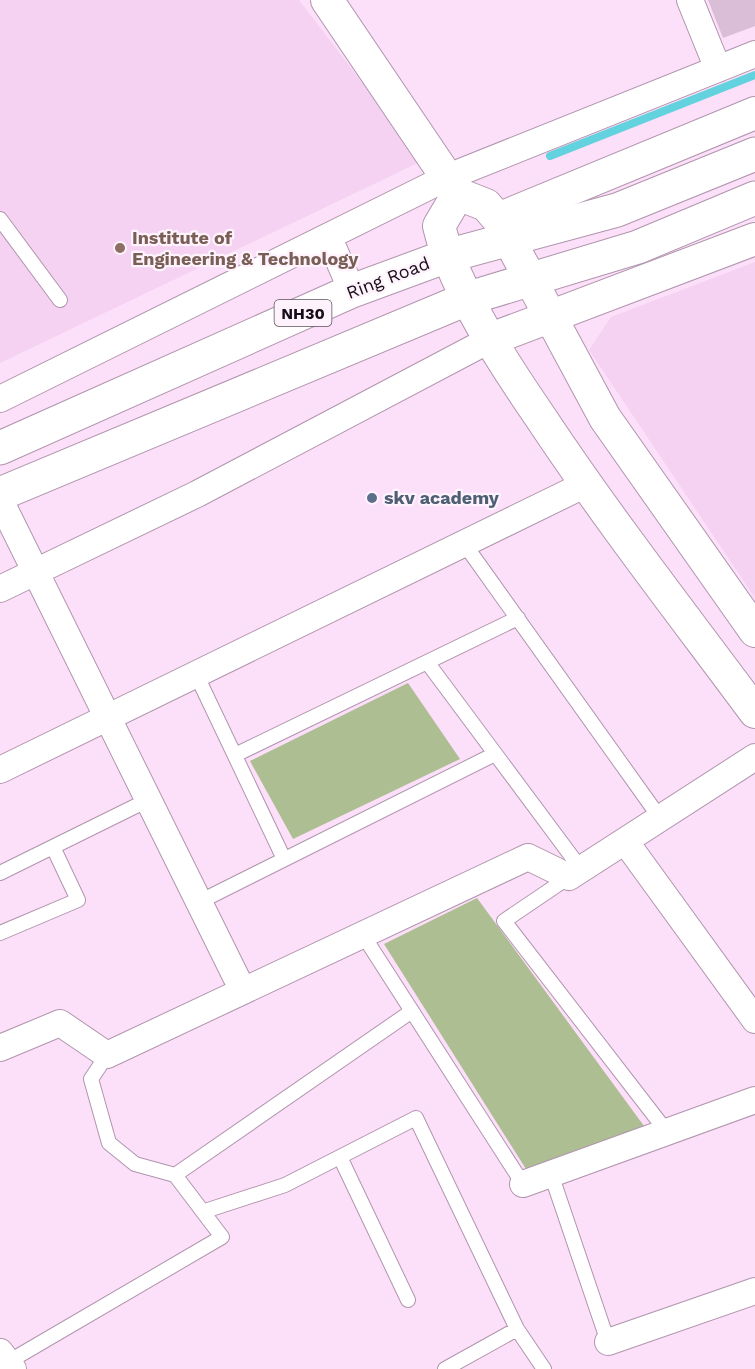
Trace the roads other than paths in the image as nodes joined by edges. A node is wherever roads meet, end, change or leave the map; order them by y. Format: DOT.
graph roads {
  1 [pos="327,0"];
  2 [pos="690,0"];
  3 [pos="755,54"];
  4 [pos="718,69"];
  5 [pos="755,113"];
  6 [pos="755,154"];
  7 [pos="453,186"];
  8 [pos="755,198"];
  9 [pos="0,219"];
  10 [pos="504,230"];
  11 [pos="329,238"];
  12 [pos="755,239"];
  13 [pos="447,256"];
  14 [pos="532,280"];
  15 [pos="352,291"];
  16 [pos="469,298"];
  17 [pos="60,300"];
  18 [pos="550,315"];
  19 [pos="491,339"];
  20 [pos="0,399"];
  21 [pos="0,448"];
  22 [pos="586,484"];
  23 [pos="0,494"];
  24 [pos="0,500"];
  25 [pos="463,542"];
  26 [pos="36,572"];
  27 [pos="0,589"];
  28 [pos="518,618"];
  29 [pos="755,630"];
  30 [pos="427,662"];
  31 [pos="195,674"];
  32 [pos="755,712"];
  33 [pos="107,718"];
  34 [pos="495,754"];
  35 [pos="235,755"];
  36 [pos="755,757"];
  37 [pos="0,770"];
  38 [pos="148,800"];
  39 [pos="660,818"];
  40 [pos="625,841"];
  41 [pos="53,847"];
  42 [pos="284,859"];
  43 [pos="0,873"];
  44 [pos="575,873"];
  45 [pos="199,902"];
  46 [pos="0,933"];
  47 [pos="363,935"];
  48 [pos="243,991"];
  49 [pos="412,1011"];
  50 [pos="755,1020"];
  51 [pos="0,1048"];
  52 [pos="107,1055"];
  53 [pos="755,1100"];
  54 [pos="666,1132"];
  55 [pos="340,1156"];
  56 [pos="551,1174"];
  57 [pos="175,1175"];
  58 [pos="523,1185"];
  59 [pos="205,1211"];
  60 [pos="755,1291"];
  61 [pos="408,1300"];
  62 [pos="517,1329"];
  63 [pos="608,1342"];
  64 [pos="7,1361"];
  65 [pos="445,1369"];
  66 [pos="544,1369"];
  1 -- 7 [label="street"];
  2 -- 4 [label="street"];
  3 -- 4 [label="street"];
  4 -- 7 [label="street"];
  5 -- 10 [label="street"];
  6 -- 10 [label="highway, Ring Road / NH30"];
  7 -- 10 [label="street"];
  7 -- 11 [label="street"];
  7 -- 13 [label="street"];
  8 -- 14 [label="highway, NH30"];
  9 -- 17 [label="lane"];
  10 -- 13 [label="highway, Ring Road / NH30"];
  10 -- 14 [label="street"];
  11 -- 15 [label="street"];
  11 -- 20 [label="street"];
  12 -- 18 [label="street"];
  13 -- 15 [label="highway, Ring Road / NH30"];
  13 -- 16 [label="street"];
  14 -- 16 [label="highway, NH30"];
  14 -- 18 [label="street"];
  15 -- 21 [label="highway, Ring Road / NH30"];
  16 -- 19 [label="street"];
  16 -- 23 [label="highway, NH30"];
  18 -- 19 [label="street"];
  18 -- 29 [label="street"];
  19 -- 22 [label="street"];
  19 -- 26 [label="street"];
  22 -- 25 [label="street"];
  22 -- 32 [label="street"];
  24 -- 26 [label="street"];
  25 -- 28 [label="lane"];
  25 -- 31 [label="street"];
  26 -- 27 [label="street"];
  26 -- 33 [label="street"];
  28 -- 30 [label="lane"];
  28 -- 39 [label="lane"];
  30 -- 34 [label="lane"];
  30 -- 35 [label="lane"];
  31 -- 33 [label="street"];
  31 -- 35 [label="lane"];
  33 -- 37 [label="street"];
  33 -- 38 [label="street"];
  34 -- 42 [label="lane"];
  34 -- 44 [label="lane"];
  35 -- 42 [label="lane"];
  36 -- 39 [label="street"];
  38 -- 41 [label="lane"];
  38 -- 45 [label="street"];
  39 -- 40 [label="street"];
  40 -- 44 [label="street"];
  40 -- 50 [label="street"];
  41 -- 43 [label="lane"];
  41 -- 46 [label="lane"];
  42 -- 45 [label="lane"];
  44 -- 47 [label="street"];
  44 -- 54 [label="lane"];
  45 -- 48 [label="street"];
  47 -- 48 [label="street"];
  47 -- 49 [label="lane"];
  48 -- 52 [label="street"];
  49 -- 57 [label="lane"];
  49 -- 58 [label="lane"];
  51 -- 52 [label="street"];
  52 -- 57 [label="lane"];
  53 -- 54 [label="street"];
  54 -- 56 [label="street"];
  55 -- 59 [label="lane"];
  55 -- 61 [label="lane"];
  55 -- 62 [label="lane"];
  56 -- 58 [label="street"];
  56 -- 63 [label="lane"];
  57 -- 59 [label="lane"];
  59 -- 64 [label="lane"];
  60 -- 63 [label="street"];
  62 -- 65 [label="lane"];
  62 -- 66 [label="lane"];
}
